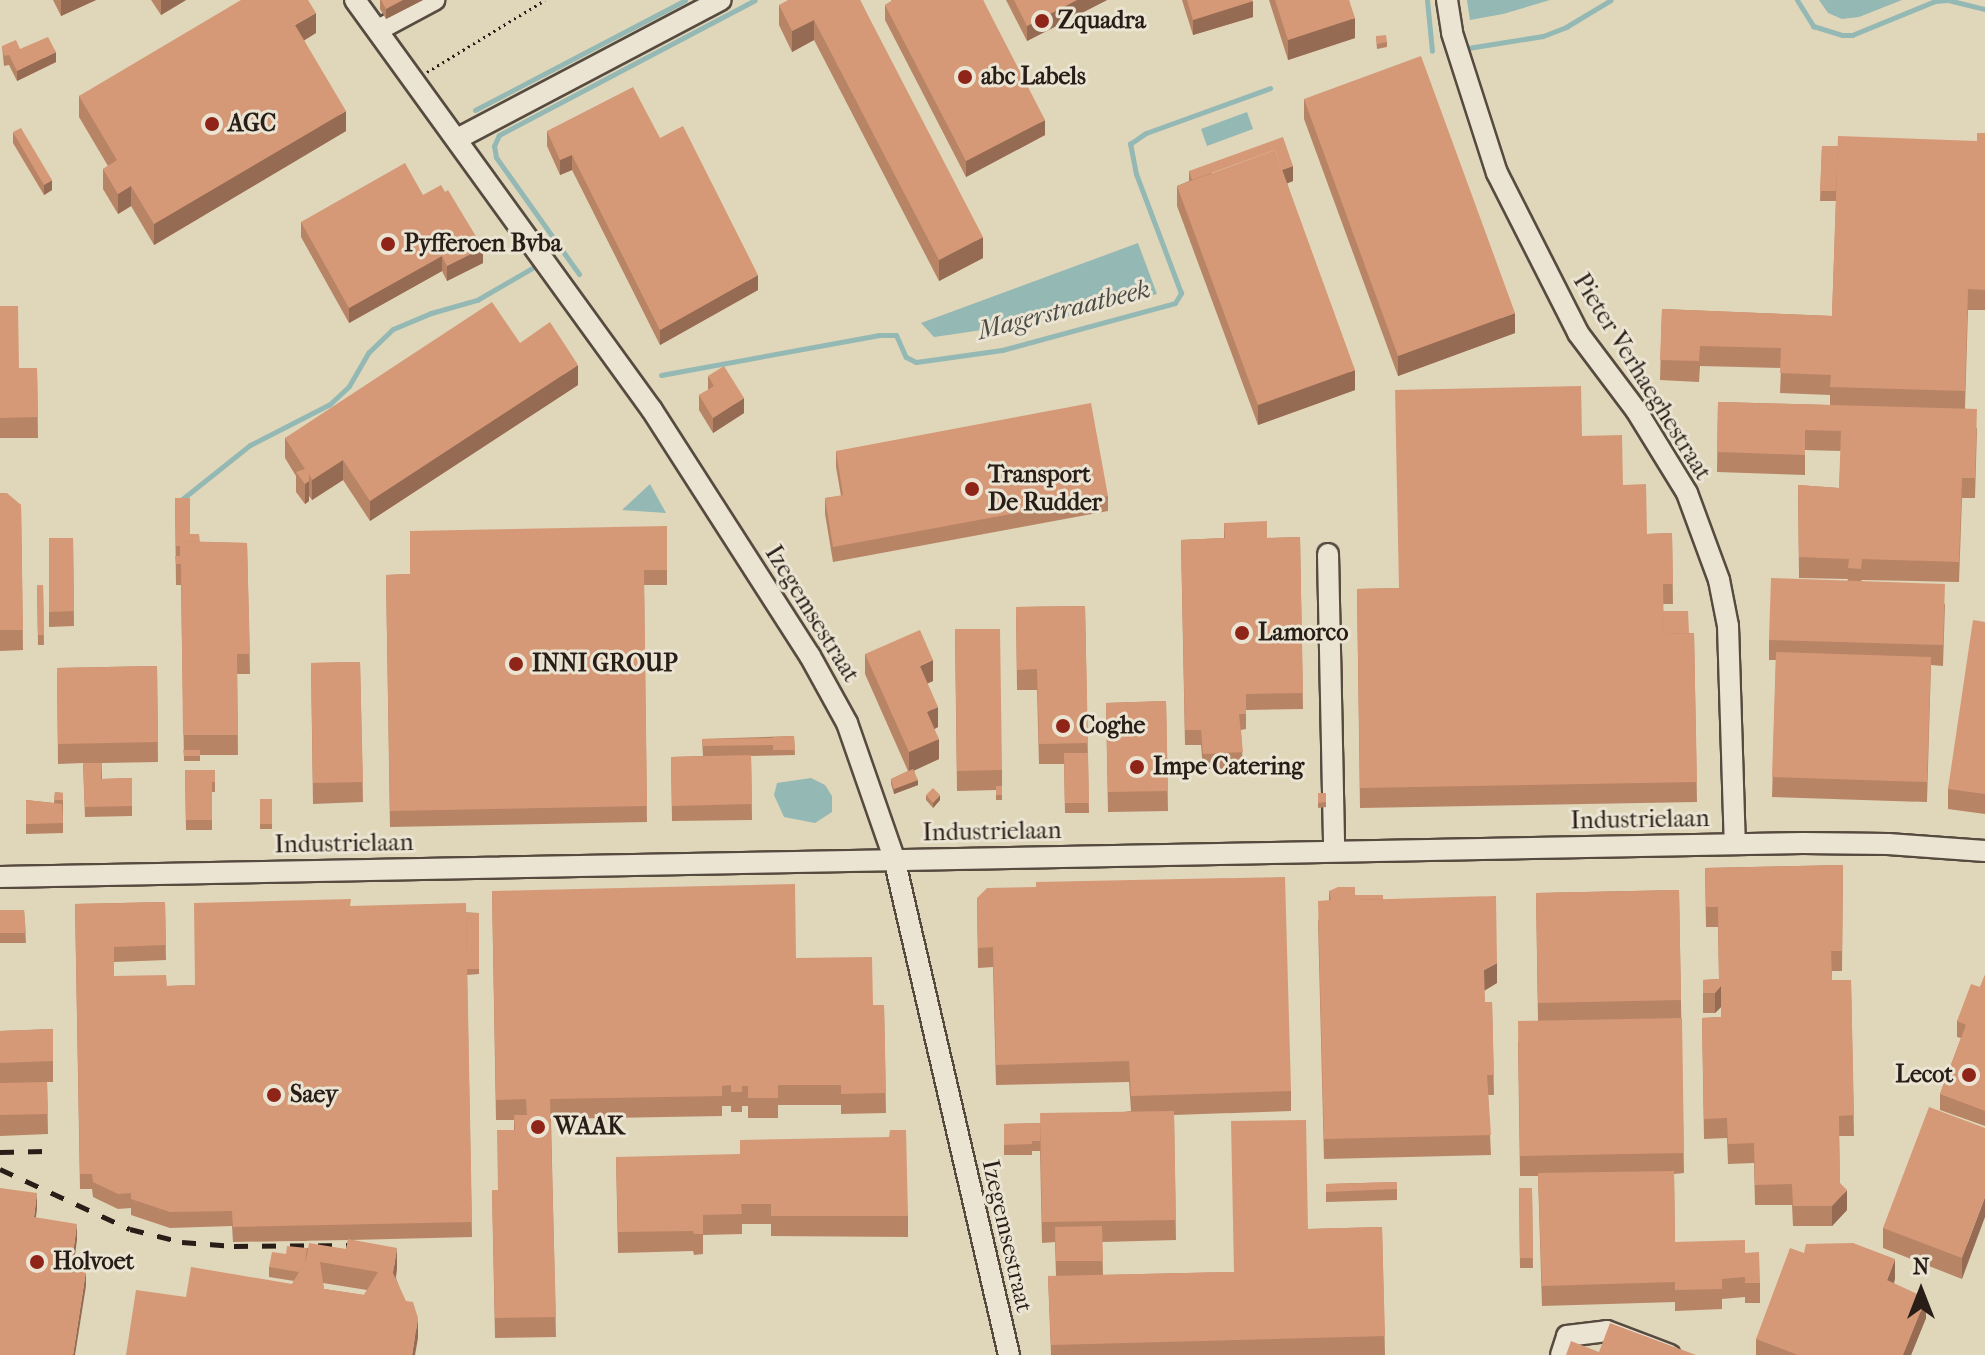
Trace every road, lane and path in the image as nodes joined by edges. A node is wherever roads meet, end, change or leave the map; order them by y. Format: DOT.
graph roads {
  1 [pos="355,0"];
  2 [pos="434,0"];
  3 [pos="545,0"];
  4 [pos="721,0"];
  5 [pos="1447,0"];
  6 [pos="378,30"];
  7 [pos="414,81"];
  8 [pos="457,139"];
  9 [pos="1328,554"];
  10 [pos="1735,844"];
  11 [pos="1334,851"];
  12 [pos="1985,851"];
  13 [pos="894,858"];
  14 [pos="0,877"];
  15 [pos="1009,1355"];
  16 [pos="1561,1355"];
  17 [pos="1670,1355"];
  1 -- 6 [label="street, Izegemsestraat"];
  2 -- 6 [label="street"];
  3 -- 7 [label="path"];
  4 -- 8 [label="street"];
  5 -- 10 [label="street, Pieter Verhaeghestraat"];
  6 -- 7 [label="street, Izegemsestraat"];
  7 -- 8 [label="street, Izegemsestraat"];
  8 -- 13 [label="street, Izegemsestraat"];
  9 -- 11 [label="street"];
  10 -- 11 [label="street, Industrielaan"];
  10 -- 12 [label="street, Industrielaan"];
  11 -- 13 [label="street, Industrielaan"];
  13 -- 14 [label="street, Industrielaan"];
  13 -- 15 [label="street, Izegemsestraat"];
  16 -- 17 [label="street"];
}
